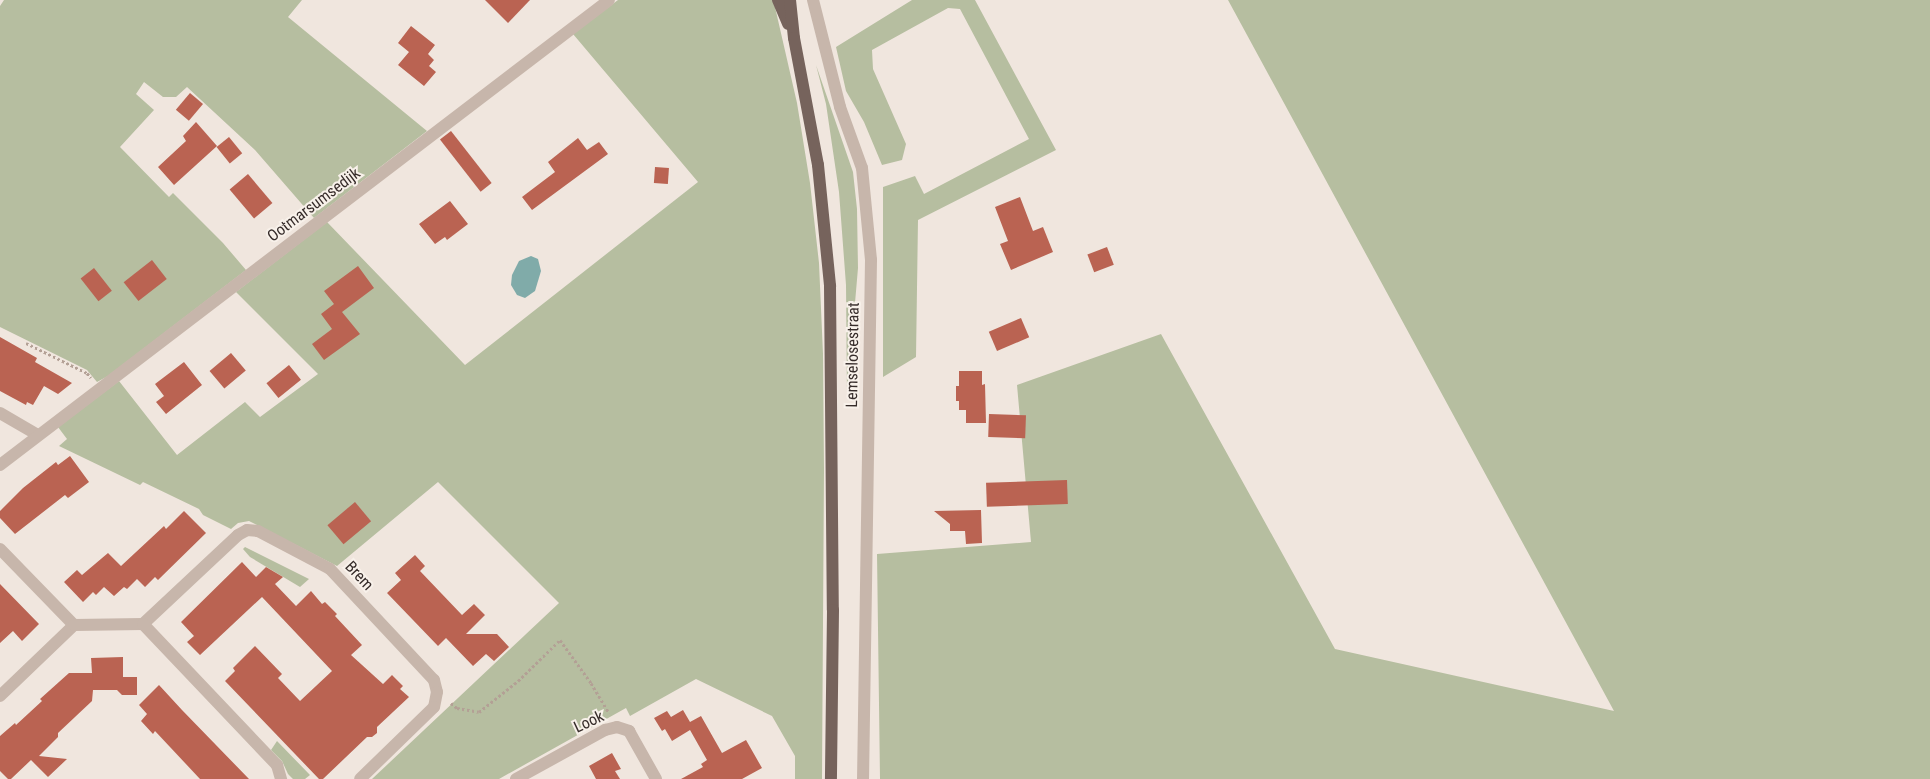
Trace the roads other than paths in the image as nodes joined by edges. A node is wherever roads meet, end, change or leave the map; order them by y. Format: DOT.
graph roads {
  1 [pos="609,0"];
  2 [pos="778,0"];
  3 [pos="790,0"];
  4 [pos="813,0"];
  5 [pos="794,38"];
  6 [pos="0,413"];
  7 [pos="38,435"];
  8 [pos="0,465"];
  9 [pos="0,549"];
  10 [pos="143,624"];
  11 [pos="74,625"];
  12 [pos="0,696"];
  13 [pos="282,778"];
  14 [pos="360,779"];
  15 [pos="516,779"];
  16 [pos="656,779"];
  17 [pos="831,779"];
  18 [pos="863,779"];
  1 -- 7 [label="street, Ootmarsumsedijk"];
  2 -- 5 [label="main road"];
  3 -- 5 [label="main road"];
  4 -- 18 [label="street, Lemselosestraat"];
  5 -- 17 [label="main road"];
  6 -- 7 [label="street"];
  7 -- 8 [label="street, Ootmarsumsedijk"];
  9 -- 11 [label="street"];
  10 -- 11 [label="street"];
  10 -- 13 [label="street"];
  10 -- 14 [label="street, Brem"];
  11 -- 12 [label="street"];
  15 -- 16 [label="street, Look"];
}
